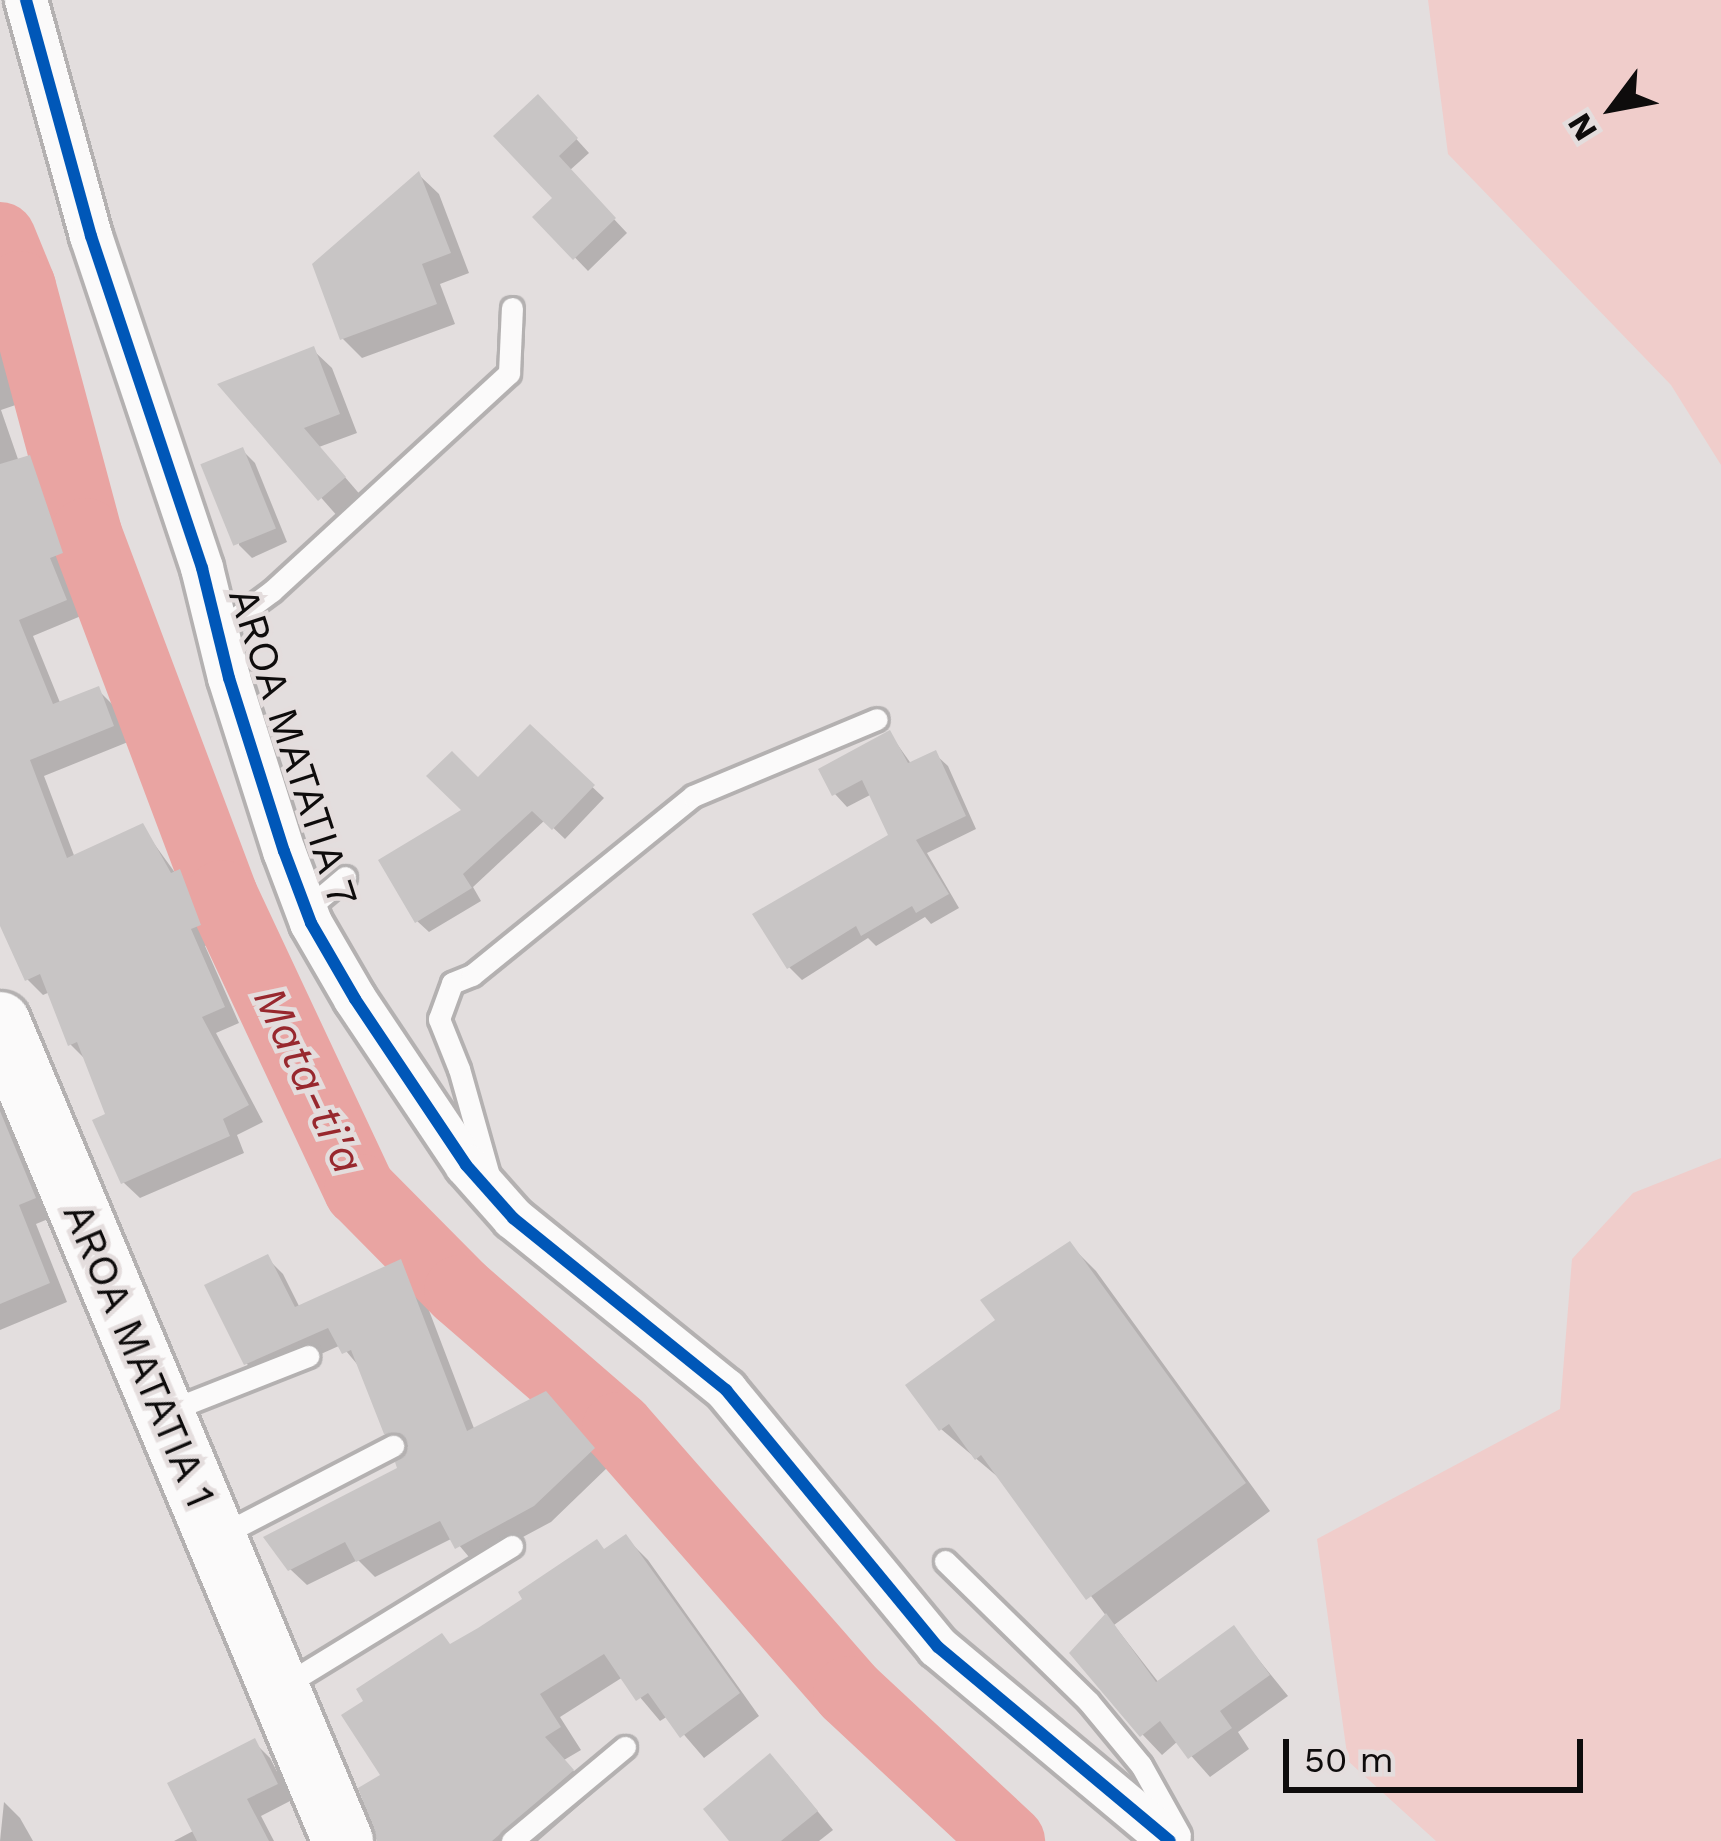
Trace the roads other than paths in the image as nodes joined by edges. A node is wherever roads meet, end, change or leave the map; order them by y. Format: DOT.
graph roads {
  1 [pos="26,0"];
  2 [pos="512,308"];
  3 [pos="218,631"];
  4 [pos="877,719"];
  5 [pos="345,878"];
  6 [pos="306,910"];
  7 [pos="0,1022"];
  8 [pos="494,1197"];
  9 [pos="308,1356"];
  10 [pos="166,1412"];
  11 [pos="393,1446"];
  12 [pos="216,1538"];
  13 [pos="512,1546"];
  14 [pos="945,1561"];
  15 [pos="280,1688"];
  16 [pos="625,1747"];
  17 [pos="343,1841"];
  18 [pos="512,1841"];
  19 [pos="1170,1841"];
  20 [pos="1183,1841"];
  1 -- 3 [label="street, AROA MATATIA 7"];
  2 -- 3 [label="lane"];
  3 -- 6 [label="street, AROA MATATIA 7"];
  4 -- 8 [label="lane"];
  5 -- 6 [label="lane"];
  6 -- 8 [label="street, AROA MATATIA 7"];
  7 -- 10 [label="main road, AROA MATATIA 1"];
  8 -- 19 [label="street, AROA MATATIA 7"];
  9 -- 10 [label="lane"];
  10 -- 12 [label="main road, AROA MATATIA 1"];
  11 -- 12 [label="lane"];
  12 -- 15 [label="main road, AROA MATATIA 1"];
  13 -- 15 [label="lane"];
  14 -- 20 [label="lane"];
  15 -- 17 [label="main road, AROA MATATIA 1"];
  16 -- 18 [label="lane"];
}
